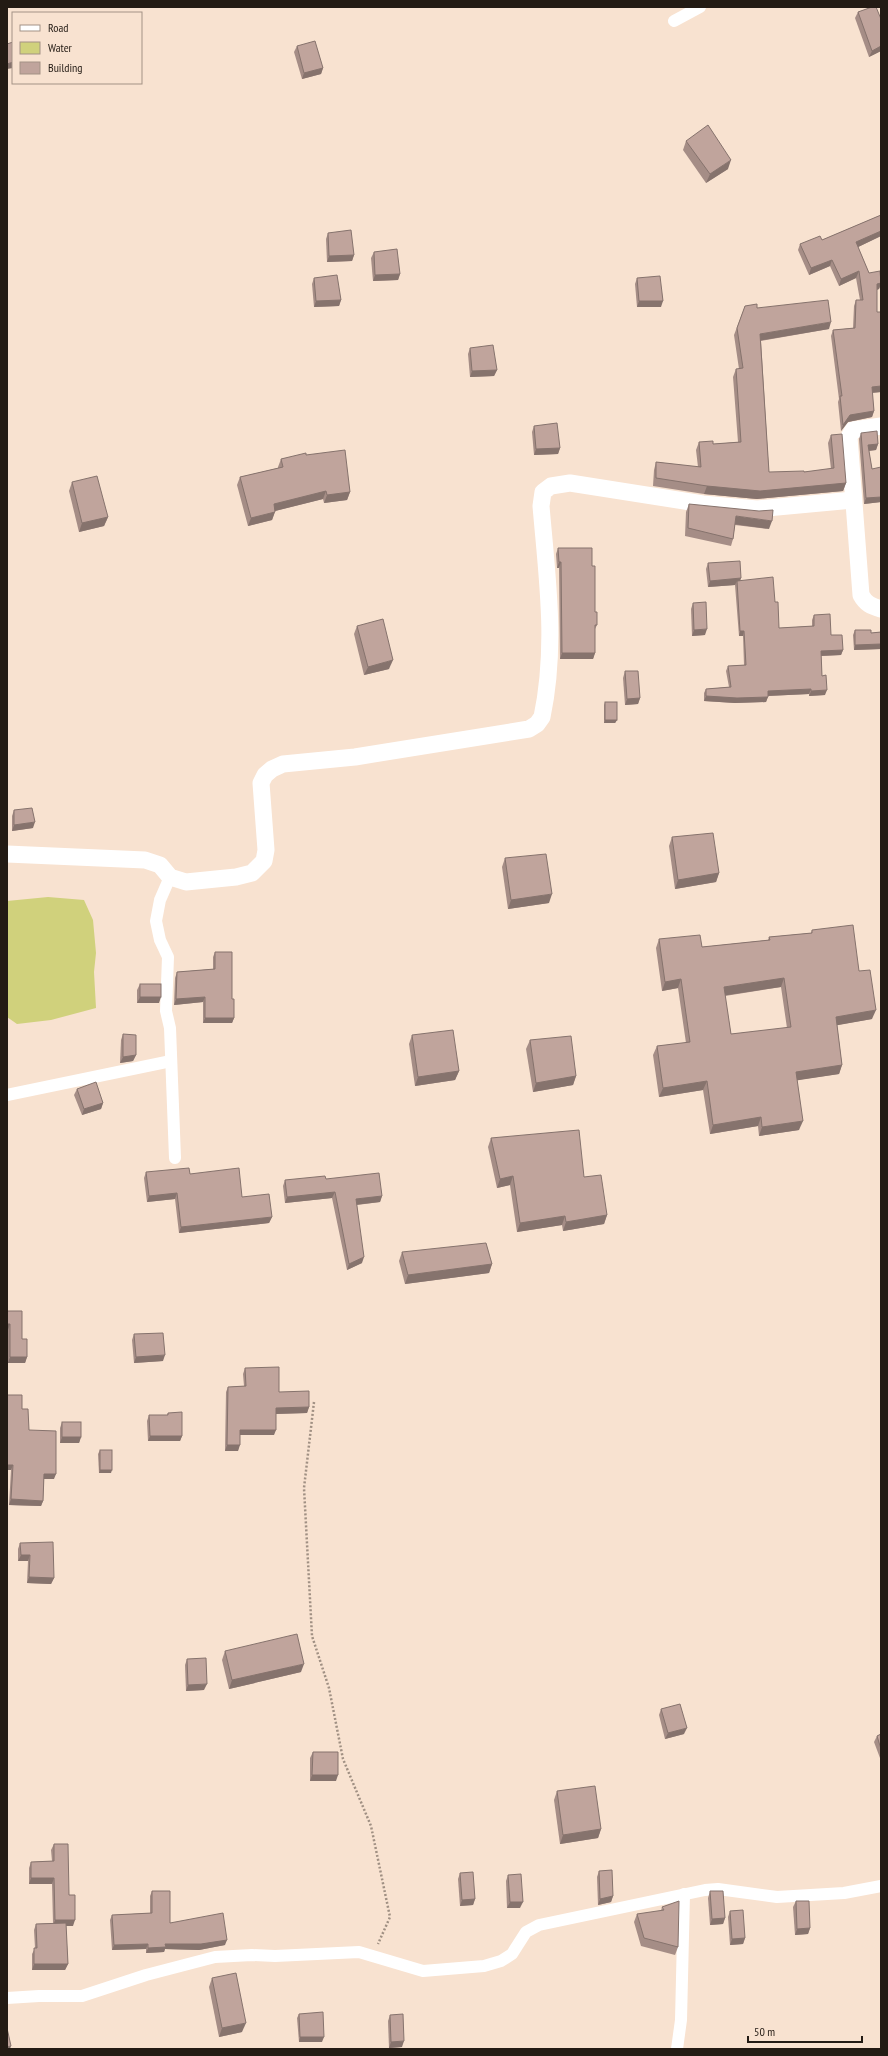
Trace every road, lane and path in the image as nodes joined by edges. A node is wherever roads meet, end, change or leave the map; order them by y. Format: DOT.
graph roads {
  1 [pos="700,7"];
  2 [pos="674,21"];
  3 [pos="881,426"];
  4 [pos="853,500"];
  5 [pos="881,609"];
  6 [pos="7,854"];
  7 [pos="170,878"];
  8 [pos="171,1061"];
  9 [pos="7,1095"];
  10 [pos="175,1158"];
  11 [pos="314,1402"];
  12 [pos="881,1886"];
  13 [pos="684,1894"];
  14 [pos="373,1956"];
  15 [pos="7,1998"];
  16 [pos="677,2049"];
  1 -- 2 [label="street"];
  3 -- 4 [label="street"];
  4 -- 5 [label="street"];
  4 -- 7 [label="street"];
  6 -- 7 [label="street"];
  7 -- 8 [label="street"];
  8 -- 9 [label="street"];
  8 -- 10 [label="street"];
  11 -- 14 [label="path"];
  12 -- 13 [label="street"];
  13 -- 14 [label="street"];
  13 -- 16 [label="street"];
  14 -- 15 [label="street"];
}
